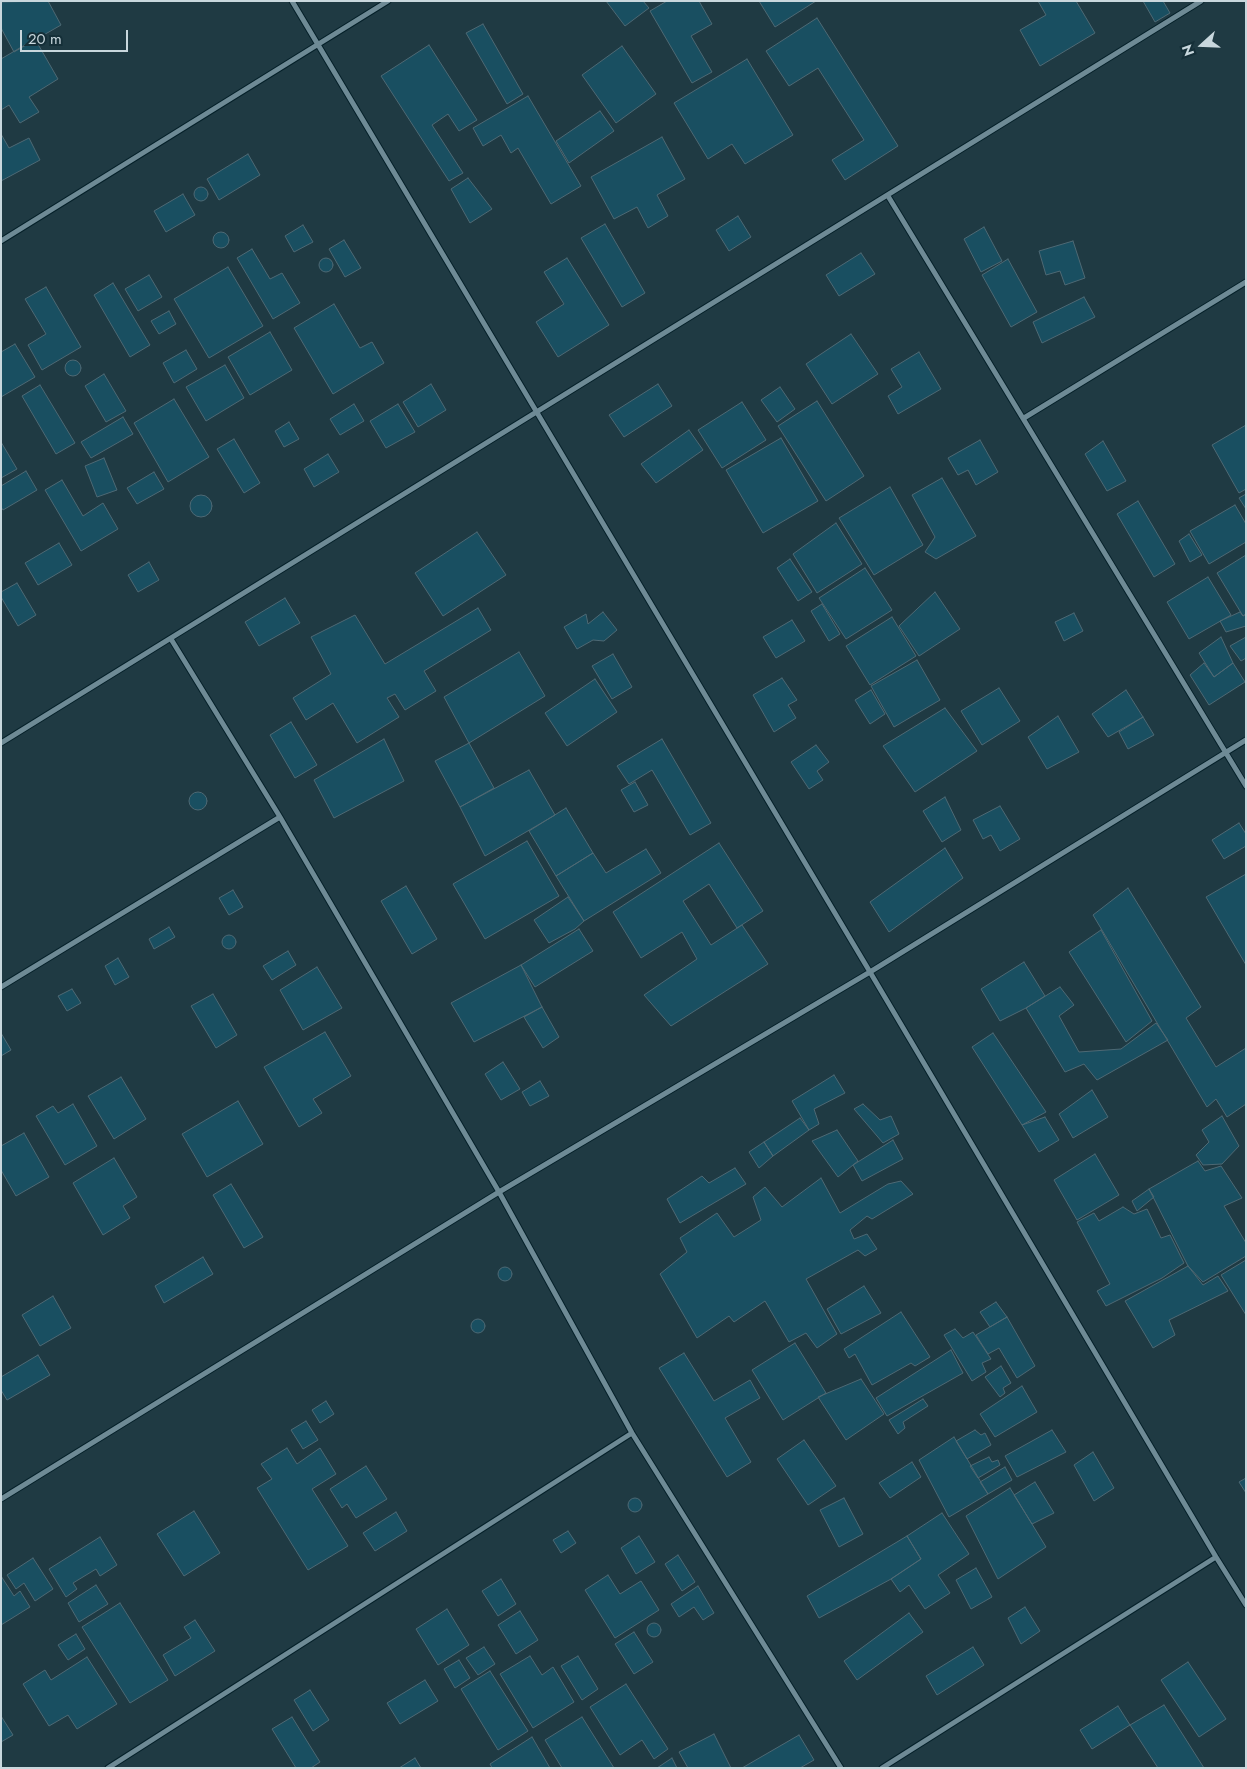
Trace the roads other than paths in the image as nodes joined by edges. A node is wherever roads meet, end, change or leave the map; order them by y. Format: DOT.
graph roads {
  1 [pos="292,1"];
  2 [pos="388,1"];
  3 [pos="1201,1"];
  4 [pos="319,44"];
  5 [pos="888,196"];
  6 [pos="1,240"];
  7 [pos="1246,282"];
  8 [pos="537,411"];
  9 [pos="1024,418"];
  10 [pos="171,639"];
  11 [pos="1246,740"];
  12 [pos="1,743"];
  13 [pos="1225,753"];
  14 [pos="1246,786"];
  15 [pos="280,817"];
  16 [pos="870,972"];
  17 [pos="1,987"];
  18 [pos="499,1192"];
  19 [pos="632,1433"];
  20 [pos="1,1499"];
  21 [pos="1216,1557"];
  22 [pos="1246,1605"];
  23 [pos="108,1768"];
  24 [pos="841,1768"];
  25 [pos="882,1768"];
  1 -- 4 [label="street"];
  2 -- 4 [label="street"];
  3 -- 5 [label="street"];
  4 -- 6 [label="street"];
  4 -- 8 [label="street"];
  5 -- 8 [label="street"];
  5 -- 9 [label="street"];
  7 -- 9 [label="street"];
  8 -- 10 [label="street"];
  8 -- 16 [label="street"];
  9 -- 13 [label="street"];
  10 -- 12 [label="street"];
  10 -- 15 [label="street"];
  11 -- 13 [label="street"];
  13 -- 14 [label="street"];
  13 -- 16 [label="street"];
  15 -- 17 [label="street"];
  15 -- 18 [label="street"];
  16 -- 18 [label="street"];
  16 -- 21 [label="street"];
  18 -- 19 [label="street"];
  18 -- 20 [label="street"];
  19 -- 23 [label="street"];
  19 -- 24 [label="street"];
  21 -- 22 [label="street"];
  21 -- 25 [label="street"];
}
